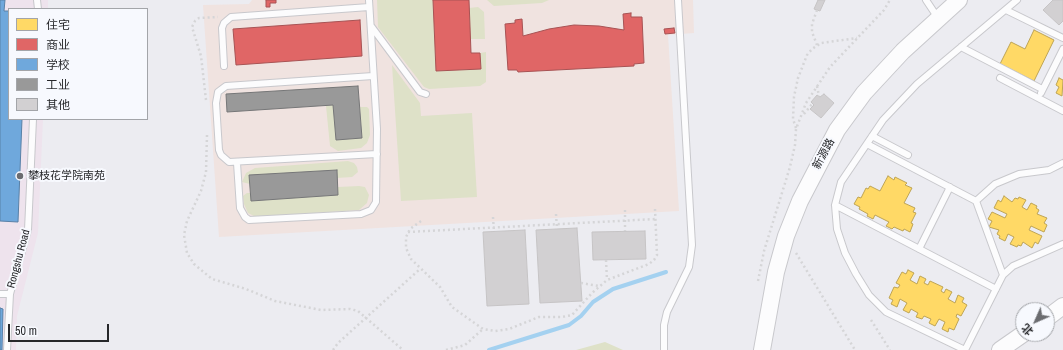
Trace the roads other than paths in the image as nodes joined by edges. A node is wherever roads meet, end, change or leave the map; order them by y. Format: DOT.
graph roads {
  1 [pos="369,0"];
  2 [pos="678,0"];
  3 [pos="926,0"];
  4 [pos="959,0"];
  5 [pos="1017,0"];
  6 [pos="369,7"];
  7 [pos="1006,10"];
  8 [pos="938,18"];
  9 [pos="370,26"];
  10 [pos="1063,38"];
  11 [pos="961,47"];
  12 [pos="1063,49"];
  13 [pos="224,66"];
  14 [pos="373,76"];
  15 [pos="1000,78"];
  16 [pos="1042,89"];
  17 [pos="426,94"];
  18 [pos="1038,98"];
  19 [pos="1063,111"];
  20 [pos="33,120"];
  21 [pos="872,136"];
  22 [pos="867,144"];
  23 [pos="376,154"];
  24 [pos="908,155"];
  25 [pos="237,163"];
  26 [pos="1063,163"];
  27 [pos="950,187"];
  28 [pos="976,201"];
  29 [pos="835,205"];
  30 [pos="1063,244"];
  31 [pos="919,249"];
  32 [pos="1003,275"];
  33 [pos="996,289"];
  34 [pos="0,294"];
  35 [pos="10,294"];
  36 [pos="1015,340"];
  37 [pos="7,350"];
  38 [pos="664,350"];
  39 [pos="762,350"];
  40 [pos="1000,350"];
  1 -- 6 [label="lane"];
  2 -- 38 [label="lane"];
  3 -- 8 [label="lane"];
  4 -- 8 [label="street, 新源路"];
  5 -- 7 [label="lane"];
  6 -- 9 [label="lane"];
  6 -- 13 [label="lane"];
  7 -- 10 [label="lane"];
  7 -- 11 [label="lane"];
  8 -- 39 [label="street, 新源路"];
  9 -- 14 [label="lane"];
  9 -- 17 [label="lane"];
  11 -- 16 [label="lane"];
  11 -- 21 [label="lane"];
  12 -- 16 [label="lane"];
  14 -- 23 [label="lane"];
  14 -- 25 [label="lane"];
  15 -- 18 [label="lane"];
  16 -- 18 [label="lane"];
  18 -- 19 [label="lane"];
  20 -- 35 [label="lane, Rongshu Road"];
  21 -- 22 [label="lane"];
  21 -- 24 [label="lane"];
  22 -- 27 [label="lane"];
  22 -- 29 [label="lane"];
  23 -- 25 [label="lane"];
  23 -- 25 [label="lane"];
  26 -- 28 [label="lane"];
  27 -- 28 [label="lane"];
  27 -- 31 [label="lane"];
  28 -- 32 [label="lane"];
  29 -- 31 [label="lane"];
  29 -- 33 [label="lane"];
  30 -- 32 [label="lane"];
  31 -- 33 [label="lane"];
  32 -- 33 [label="lane"];
  34 -- 35 [label="lane, Rongshu Road"];
  35 -- 37 [label="lane"];
  36 -- 40 [label="street"];
}
